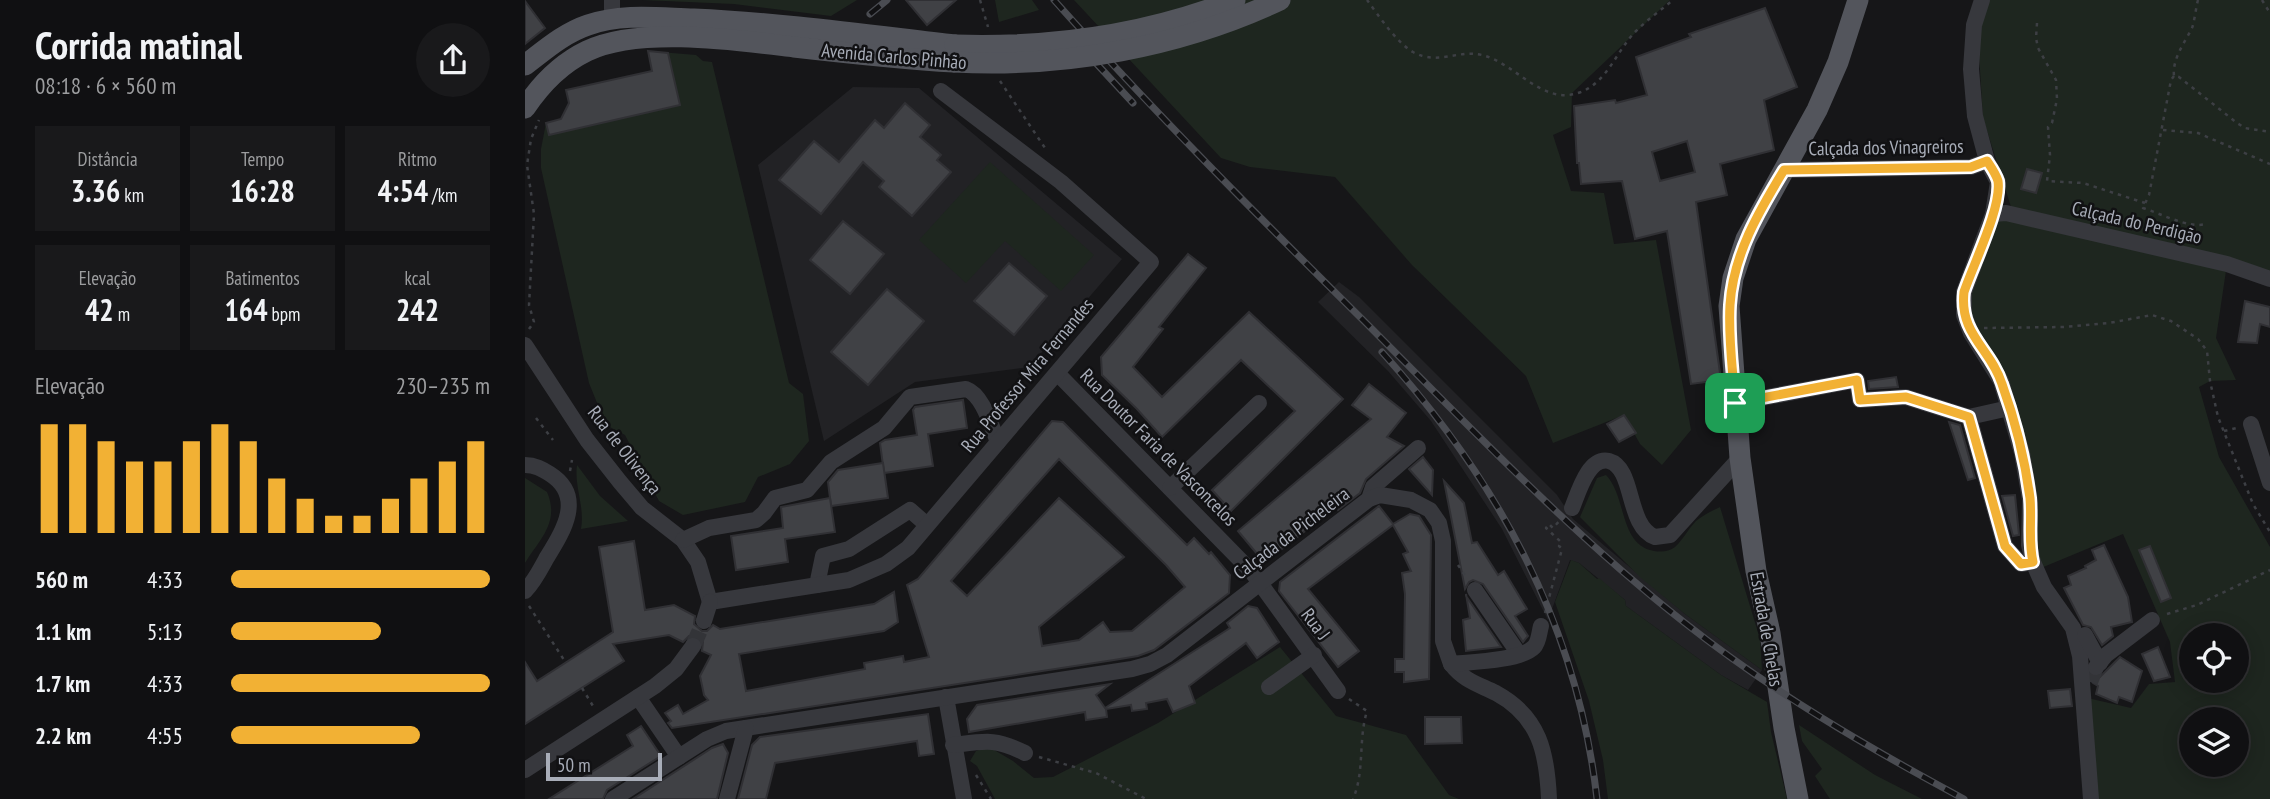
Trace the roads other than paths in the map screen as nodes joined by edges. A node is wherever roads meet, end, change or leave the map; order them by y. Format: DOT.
graph roads {
  1 [pos="1234,0"];
  2 [pos="1280,0"];
  3 [pos="1858,0"];
  4 [pos="1982,0"];
  5 [pos="612,9"];
  6 [pos="605,45"];
  7 [pos="955,54"];
  8 [pos="525,65"];
  9 [pos="941,91"];
  10 [pos="526,107"];
  11 [pos="1987,161"];
  12 [pos="1784,170"];
  13 [pos="1993,214"];
  14 [pos="2270,279"];
  15 [pos="525,345"];
  16 [pos="525,370"];
  17 [pos="1057,373"];
  18 [pos="544,375"];
  19 [pos="1259,403"];
  20 [pos="1735,403"];
  21 [pos="2009,408"];
  22 [pos="1969,417"];
  23 [pos="2251,424"];
  24 [pos="999,442"];
  25 [pos="1418,448"];
  26 [pos="1740,458"];
  27 [pos="525,465"];
  28 [pos="2270,483"];
  29 [pos="1170,488"];
  30 [pos="1369,499"];
  31 [pos="1572,509"];
  32 [pos="927,525"];
  33 [pos="683,540"];
  34 [pos="2033,562"];
  35 [pos="1259,583"];
  36 [pos="817,585"];
  37 [pos="1475,590"];
  38 [pos="525,591"];
  39 [pos="710,602"];
  40 [pos="2152,620"];
  41 [pos="704,621"];
  42 [pos="1541,626"];
  43 [pos="2085,635"];
  44 [pos="693,646"];
  45 [pos="1314,654"];
  46 [pos="1518,654"];
  47 [pos="1451,664"];
  48 [pos="2092,676"];
  49 [pos="1269,687"];
  50 [pos="1338,691"];
  51 [pos="638,697"];
  52 [pos="946,697"];
  53 [pos="746,728"];
  54 [pos="953,745"];
  55 [pos="1025,753"];
  56 [pos="679,757"];
  57 [pos="525,770"];
  58 [pos="613,799"];
  59 [pos="727,799"];
  60 [pos="964,799"];
  61 [pos="1549,799"];
  62 [pos="1798,799"];
  63 [pos="2091,799"];
  1 -- 7 [label="main road, Avenida Carlos Pinhão, bridge"];
  2 -- 7 [label="main road, Avenida Carlos Pinhão, bridge"];
  3 -- 12 [label="main road, Estrada de Chelas"];
  4 -- 11 [label="street"];
  5 -- 6 [label="main road"];
  5 -- 7 [label="main road, Avenida Carlos Pinhão"];
  5 -- 8 [label="main road, Avenida Carlos Pinhão"];
  6 -- 7 [label="main road, Avenida Carlos Pinhão"];
  6 -- 10 [label="main road, Avenida Carlos Pinhão"];
  9 -- 17 [label="street, Rua Professor Mira Fernandes"];
  11 -- 12 [label="street, Calçada dos Vinagreiros"];
  11 -- 13 [label="street"];
  12 -- 20 [label="main road, Estrada de Chelas"];
  13 -- 14 [label="street, Calçada do Perdigão"];
  13 -- 21 [label="street"];
  15 -- 18 [label="street, Rua de Olivença"];
  16 -- 18 [label="street"];
  17 -- 24 [label="street, Rua Professor Mira Fernandes"];
  17 -- 29 [label="street, Rua Doutor Faria de Vasconcelos"];
  18 -- 33 [label="street, Rua de Olivença"];
  19 -- 29 [label="street"];
  20 -- 22 [label="street"];
  20 -- 26 [label="main road, Estrada de Chelas"];
  21 -- 22 [label="street"];
  21 -- 34 [label="street"];
  22 -- 34 [label="street"];
  23 -- 28 [label="street"];
  24 -- 32 [label="street, Rua Professor Mira Fernandes"];
  24 -- 33 [label="street"];
  25 -- 30 [label="street"];
  26 -- 31 [label="street"];
  26 -- 62 [label="main road, Estrada de Chelas"];
  27 -- 38 [label="street"];
  29 -- 35 [label="street, Rua Doutor Faria de Vasconcelos"];
  30 -- 35 [label="street, Calçada da Picheleira"];
  30 -- 47 [label="street, Calçada da Picheleira"];
  32 -- 36 [label="street, Rua Professor Mira Fernandes"];
  32 -- 36 [label="street"];
  33 -- 39 [label="street, Rua de Olivença"];
  34 -- 48 [label="street"];
  35 -- 45 [label="street, Rua J"];
  35 -- 52 [label="street, Calçada da Picheleira"];
  36 -- 39 [label="street, Rua Professor Mira Fernandes"];
  37 -- 46 [label="street"];
  39 -- 41 [label="street"];
  40 -- 48 [label="street"];
  42 -- 46 [label="street"];
  43 -- 48 [label="street"];
  44 -- 51 [label="street"];
  45 -- 49 [label="street"];
  45 -- 50 [label="street, Rua J"];
  46 -- 47 [label="street"];
  47 -- 61 [label="street"];
  48 -- 63 [label="street"];
  51 -- 56 [label="street"];
  51 -- 57 [label="street"];
  52 -- 53 [label="street, Calçada da Picheleira"];
  52 -- 54 [label="street"];
  53 -- 56 [label="street, Calçada da Picheleira"];
  53 -- 59 [label="street"];
  54 -- 55 [label="street"];
  54 -- 60 [label="street"];
  56 -- 58 [label="street, Calçada da Picheleira"];
}
